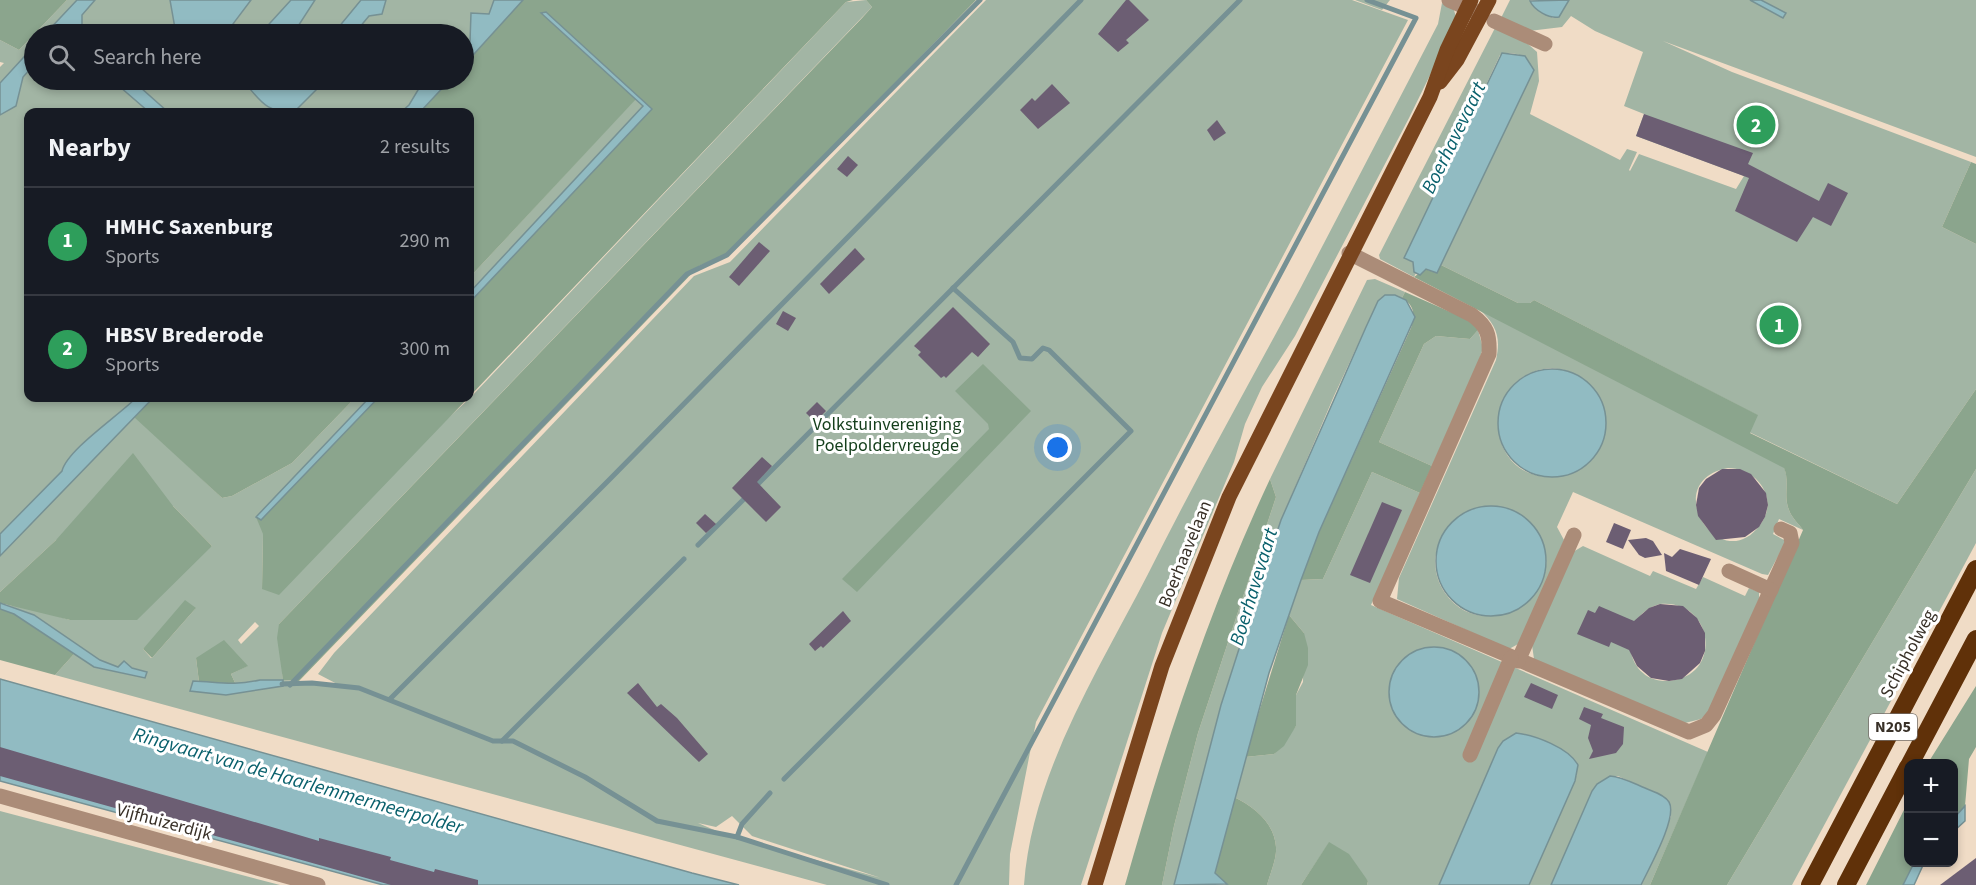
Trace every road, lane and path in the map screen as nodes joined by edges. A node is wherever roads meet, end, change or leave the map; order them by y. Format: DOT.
graph roads {
  1 [pos="1449,0"];
  2 [pos="1489,0"];
  3 [pos="1469,4"];
  4 [pos="1488,18"];
  5 [pos="1545,44"];
  6 [pos="1430,97"];
  7 [pos="1349,252"];
  8 [pos="1781,529"];
  9 [pos="1574,535"];
  10 [pos="1976,569"];
  11 [pos="1730,571"];
  12 [pos="1771,590"];
  13 [pos="1976,639"];
  14 [pos="1515,659"];
  15 [pos="1470,755"];
  16 [pos="1912,759"];
  17 [pos="1904,775"];
  18 [pos="0,796"];
  19 [pos="318,885"];
  20 [pos="1095,885"];
  21 [pos="1810,885"];
  22 [pos="1846,885"];
  1 -- 3 [label="street"];
  2 -- 4 [label="main road, Boerhaavelaan"];
  3 -- 4 [label="street"];
  3 -- 6 [label="main road, Boerhaavelaan"];
  4 -- 5 [label="street"];
  4 -- 6 [label="main road, Boerhaavelaan"];
  6 -- 7 [label="main road, Boerhaavelaan"];
  7 -- 14 [label="street"];
  7 -- 20 [label="main road, Boerhaavelaan"];
  8 -- 12 [label="street"];
  9 -- 14 [label="street"];
  10 -- 21 [label="highway, Schipholweg / N205"];
  11 -- 12 [label="street"];
  12 -- 14 [label="street"];
  13 -- 16 [label="highway, N205"];
  14 -- 15 [label="street"];
  17 -- 22 [label="highway, N205"];
  18 -- 19 [label="street, Vijfhuizerdijk"];
}
